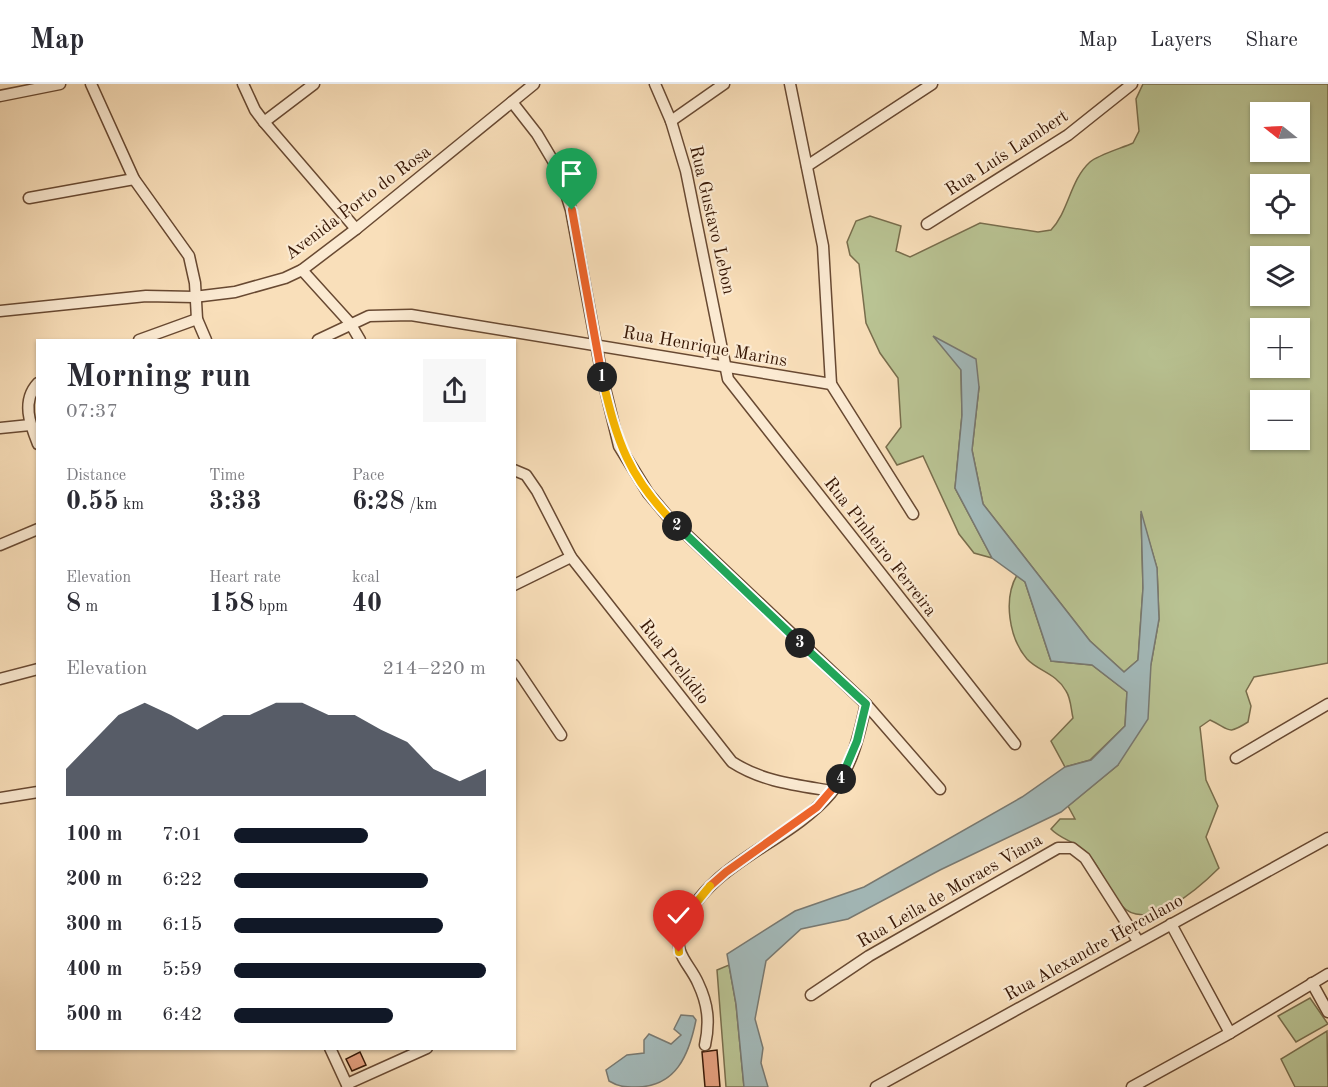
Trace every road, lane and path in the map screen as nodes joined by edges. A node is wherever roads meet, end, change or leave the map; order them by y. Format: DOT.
graph roads {
  1 [pos="60,84"];
  2 [pos="90,84"];
  3 [pos="243,84"];
  4 [pos="314,84"];
  5 [pos="534,84"];
  6 [pos="655,84"];
  7 [pos="724,84"];
  8 [pos="790,84"];
  9 [pos="932,84"];
  10 [pos="1132,84"];
  11 [pos="0,96"];
  12 [pos="512,102"];
  13 [pos="671,121"];
  14 [pos="264,122"];
  15 [pos="807,166"];
  16 [pos="134,179"];
  17 [pos="29,198"];
  18 [pos="927,224"];
  19 [pos="356,229"];
  20 [pos="302,270"];
  21 [pos="194,297"];
  22 [pos="0,311"];
  23 [pos="197,319"];
  24 [pos="350,323"];
  25 [pos="142,339"];
  26 [pos="206,339"];
  27 [pos="320,339"];
  28 [pos="359,339"];
  29 [pos="598,345"];
  30 [pos="725,368"];
  31 [pos="831,384"];
  32 [pos="36,387"];
  33 [pos="30,425"];
  34 [pos="0,428"];
  35 [pos="36,439"];
  36 [pos="516,471"];
  37 [pos="913,514"];
  38 [pos="36,530"];
  39 [pos="0,545"];
  40 [pos="571,557"];
  41 [pos="516,584"];
  42 [pos="516,668"];
  43 [pos="36,670"];
  44 [pos="0,679"];
  45 [pos="866,704"];
  46 [pos="1328,704"];
  47 [pos="561,735"];
  48 [pos="1015,744"];
  49 [pos="1236,758"];
  50 [pos="940,789"];
  51 [pos="832,791"];
  52 [pos="36,792"];
  53 [pos="0,798"];
  54 [pos="1328,838"];
  55 [pos="1171,924"];
  56 [pos="1138,941"];
  57 [pos="1328,974"];
  58 [pos="1312,983"];
  59 [pos="811,995"];
  60 [pos="1328,1012"];
  61 [pos="1230,1033"];
  62 [pos="705,1045"];
  63 [pos="331,1050"];
  64 [pos="423,1050"];
  65 [pos="347,1086"];
  66 [pos="876,1087"];
  67 [pos="1132,1087"];
  1 -- 11 [label="street"];
  2 -- 16 [label="street"];
  3 -- 14 [label="street"];
  4 -- 14 [label="street"];
  5 -- 12 [label="street, Avenida Porto do Rosa"];
  6 -- 13 [label="street, Rua Gustavo Lebon"];
  7 -- 13 [label="street"];
  8 -- 15 [label="street"];
  9 -- 15 [label="street"];
  10 -- 18 [label="street, Rua Luís Lambert"];
  12 -- 19 [label="street, Avenida Porto do Rosa"];
  12 -- 29 [label="street"];
  13 -- 30 [label="street, Rua Gustavo Lebon"];
  14 -- 19 [label="street"];
  15 -- 31 [label="street"];
  16 -- 17 [label="street"];
  16 -- 21 [label="street"];
  19 -- 20 [label="street, Avenida Porto do Rosa"];
  20 -- 21 [label="street, Avenida Porto do Rosa"];
  20 -- 24 [label="street"];
  21 -- 22 [label="street, Avenida Porto do Rosa"];
  21 -- 23 [label="street"];
  23 -- 25 [label="street"];
  23 -- 26 [label="street"];
  24 -- 27 [label="street, Rua Henrique Marins"];
  24 -- 28 [label="street"];
  24 -- 29 [label="street, Rua Henrique Marins"];
  29 -- 30 [label="street, Rua Henrique Marins"];
  29 -- 45 [label="street"];
  30 -- 31 [label="street, Rua Henrique Marins"];
  30 -- 48 [label="street, Rua Pinheiro Ferreira"];
  31 -- 37 [label="street"];
  32 -- 33 [label="street"];
  33 -- 34 [label="street"];
  33 -- 35 [label="street"];
  36 -- 40 [label="street, Rua Prelúdio"];
  38 -- 39 [label="street"];
  40 -- 41 [label="street"];
  40 -- 51 [label="street, Rua Prelúdio"];
  42 -- 47 [label="street"];
  43 -- 44 [label="street"];
  45 -- 50 [label="street"];
  45 -- 51 [label="street"];
  46 -- 49 [label="street"];
  51 -- 62 [label="street"];
  52 -- 53 [label="street"];
  54 -- 55 [label="street, Rua Alexandre Herculano"];
  55 -- 56 [label="street, Rua Alexandre Herculano"];
  55 -- 61 [label="street"];
  56 -- 59 [label="street, Rua Leila de Moraes Viana"];
  56 -- 66 [label="street, Rua Alexandre Herculano"];
  57 -- 58 [label="street"];
  58 -- 60 [label="street"];
  58 -- 61 [label="street"];
  61 -- 67 [label="street"];
  63 -- 65 [label="street"];
  64 -- 65 [label="street"];
}
